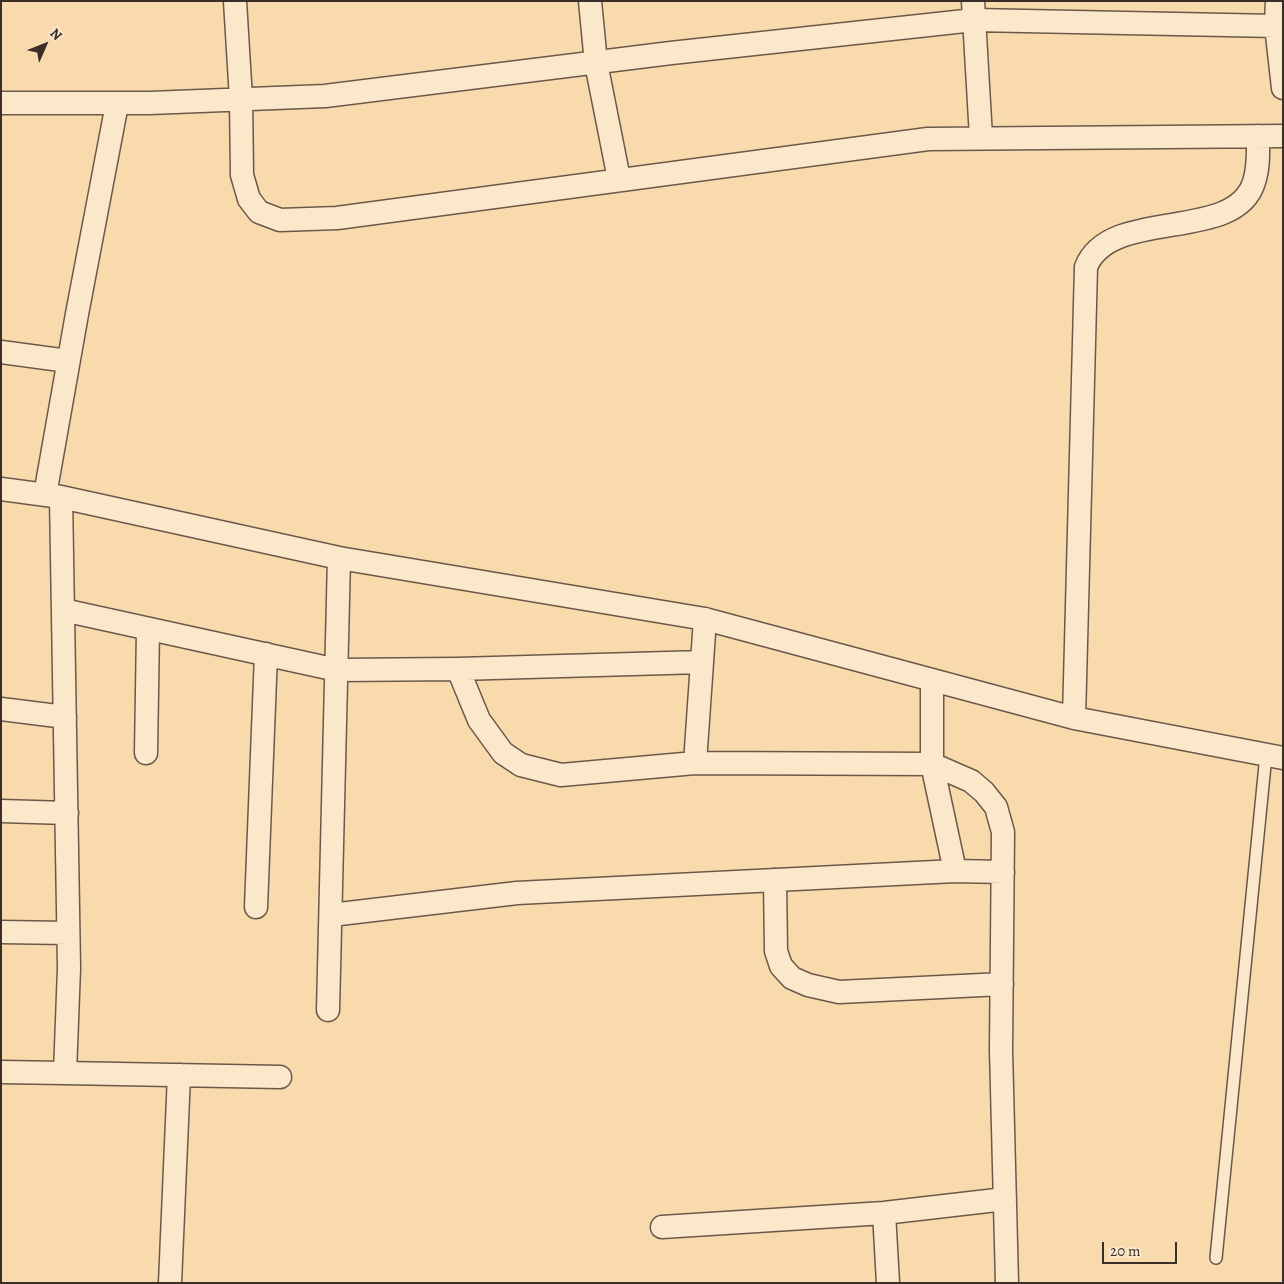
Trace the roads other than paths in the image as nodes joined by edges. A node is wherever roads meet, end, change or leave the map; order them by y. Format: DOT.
graph roads {
  1 [pos="235,1"];
  2 [pos="590,1"];
  3 [pos="1277,1"];
  4 [pos="974,11"];
  5 [pos="1276,26"];
  6 [pos="596,63"];
  7 [pos="1283,88"];
  8 [pos="241,99"];
  9 [pos="1,103"];
  10 [pos="117,104"];
  11 [pos="1258,136"];
  12 [pos="1283,136"];
  13 [pos="981,137"];
  14 [pos="620,179"];
  15 [pos="1,352"];
  16 [pos="68,362"];
  17 [pos="1,489"];
  18 [pos="53,496"];
  19 [pos="339,558"];
  20 [pos="62,610"];
  21 [pos="706,619"];
  22 [pos="148,629"];
  23 [pos="266,654"];
  24 [pos="702,662"];
  25 [pos="458,669"];
  26 [pos="336,670"];
  27 [pos="932,680"];
  28 [pos="1,709"];
  29 [pos="65,717"];
  30 [pos="1074,718"];
  31 [pos="146,753"];
  32 [pos="1274,756"];
  33 [pos="695,763"];
  34 [pos="932,764"];
  35 [pos="1,811"];
  36 [pos="66,813"];
  37 [pos="955,871"];
  38 [pos="1003,872"];
  39 [pos="775,880"];
  40 [pos="256,908"];
  41 [pos="331,915"];
  42 [pos="1,932"];
  43 [pos="68,932"];
  44 [pos="1002,984"];
  45 [pos="328,1010"];
  46 [pos="1,1072"];
  47 [pos="64,1073"];
  48 [pos="179,1075"];
  49 [pos="280,1077"];
  50 [pos="1005,1199"];
  51 [pos="884,1213"];
  52 [pos="662,1227"];
  53 [pos="1216,1258"];
  54 [pos="170,1283"];
  55 [pos="888,1283"];
  56 [pos="1007,1283"];
  1 -- 8 [label="street"];
  2 -- 6 [label="street"];
  3 -- 5 [label="street"];
  4 -- 5 [label="street"];
  4 -- 6 [label="street"];
  4 -- 13 [label="street"];
  5 -- 7 [label="street"];
  6 -- 8 [label="street"];
  6 -- 14 [label="street"];
  8 -- 10 [label="street"];
  8 -- 14 [label="street"];
  9 -- 10 [label="street"];
  10 -- 16 [label="street"];
  11 -- 12 [label="street"];
  11 -- 13 [label="street"];
  11 -- 30 [label="street"];
  13 -- 14 [label="street"];
  15 -- 16 [label="street"];
  16 -- 18 [label="street"];
  17 -- 18 [label="street"];
  18 -- 19 [label="street"];
  18 -- 20 [label="street"];
  19 -- 21 [label="street"];
  19 -- 26 [label="street"];
  20 -- 22 [label="street"];
  20 -- 29 [label="street"];
  21 -- 24 [label="street"];
  21 -- 27 [label="street"];
  22 -- 23 [label="street"];
  22 -- 31 [label="street"];
  23 -- 26 [label="street"];
  23 -- 40 [label="street"];
  24 -- 25 [label="street"];
  24 -- 33 [label="street"];
  25 -- 26 [label="street"];
  25 -- 33 [label="street"];
  26 -- 41 [label="street"];
  27 -- 30 [label="street"];
  27 -- 34 [label="street"];
  28 -- 29 [label="street"];
  29 -- 36 [label="street"];
  30 -- 32 [label="street"];
  32 -- 53 [label="lane"];
  33 -- 34 [label="street"];
  34 -- 37 [label="street"];
  34 -- 38 [label="street"];
  35 -- 36 [label="street"];
  36 -- 43 [label="street"];
  37 -- 38 [label="street"];
  37 -- 39 [label="street"];
  38 -- 44 [label="street"];
  39 -- 41 [label="street"];
  39 -- 44 [label="street"];
  41 -- 45 [label="street"];
  42 -- 43 [label="street"];
  43 -- 47 [label="street"];
  44 -- 50 [label="street"];
  46 -- 47 [label="street"];
  47 -- 48 [label="street"];
  48 -- 49 [label="street"];
  48 -- 54 [label="street"];
  50 -- 51 [label="street"];
  50 -- 56 [label="street"];
  51 -- 52 [label="street"];
  51 -- 55 [label="street"];
}
